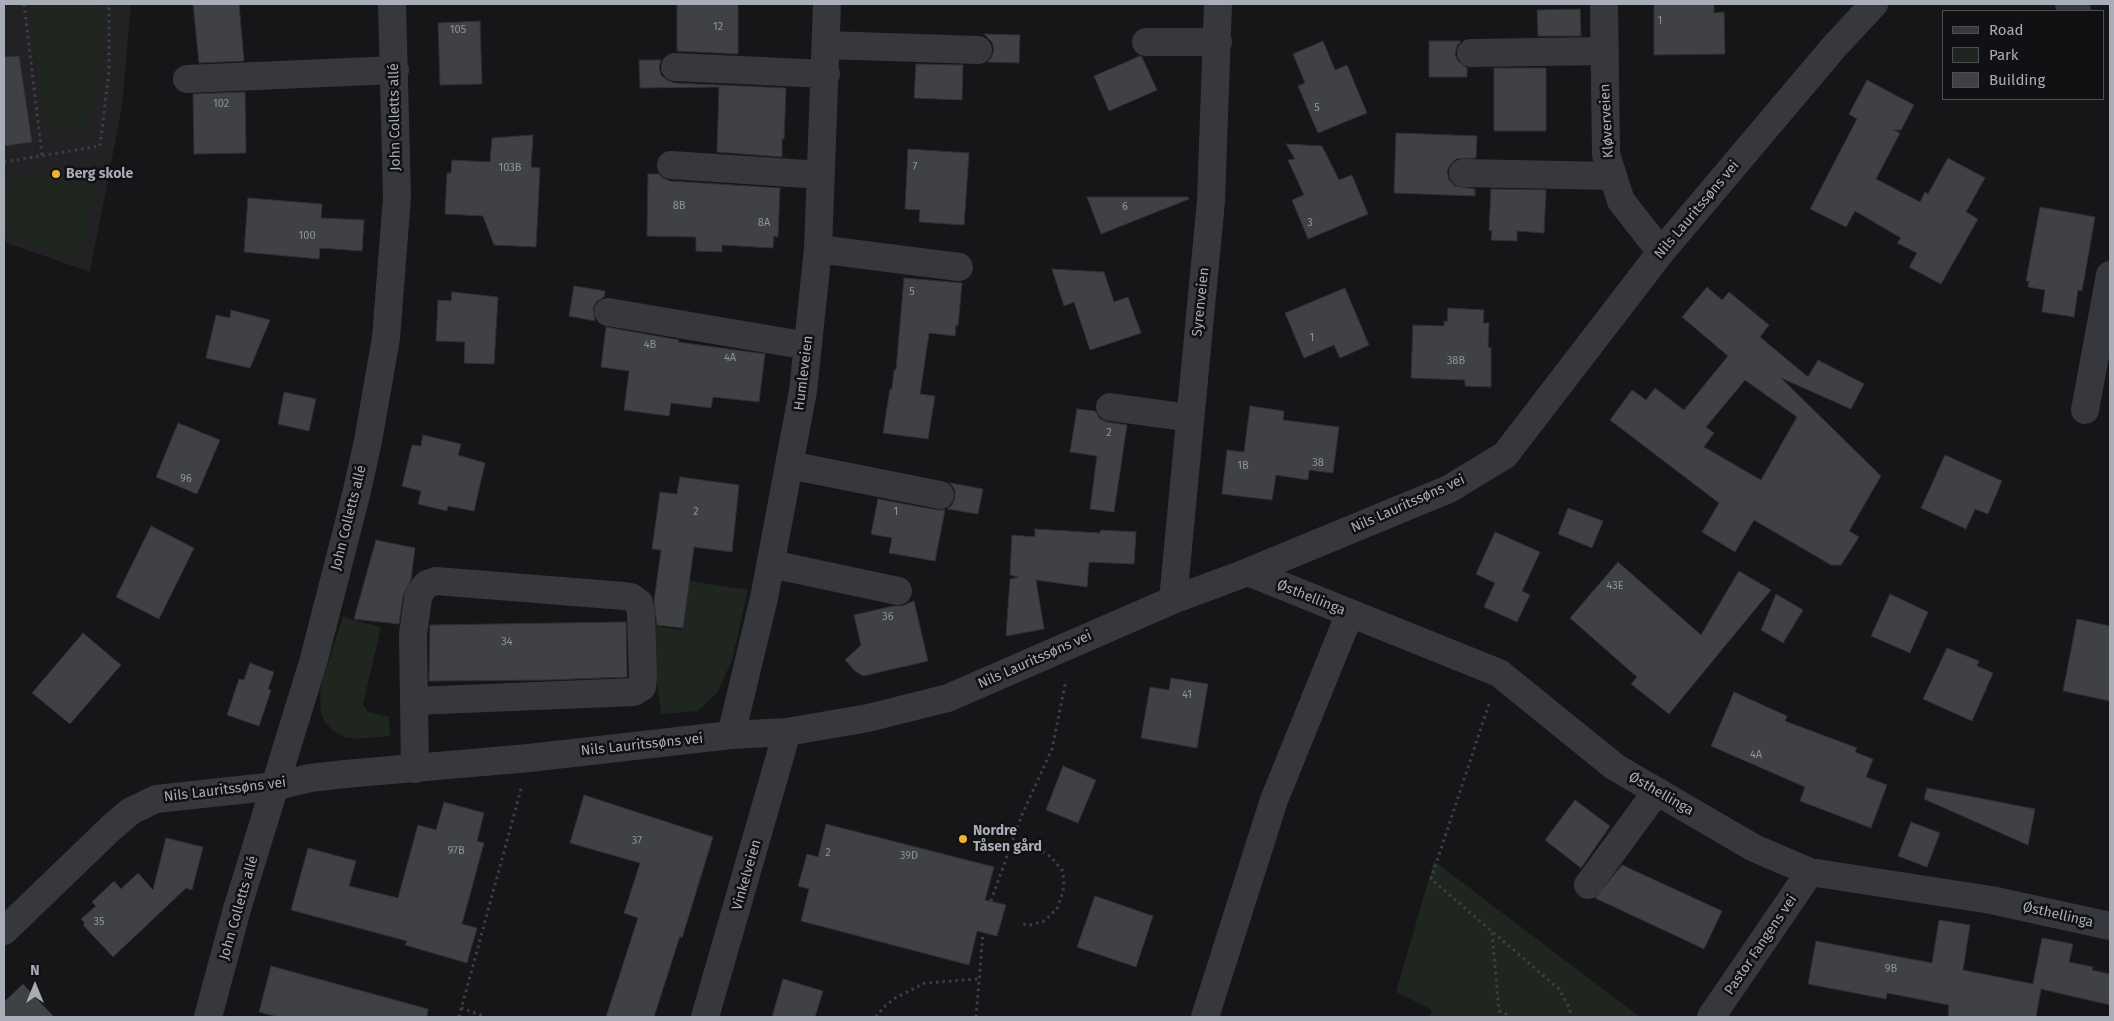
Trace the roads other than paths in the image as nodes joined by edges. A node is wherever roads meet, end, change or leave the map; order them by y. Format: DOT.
graph roads {
  1 [pos="392,4"];
  2 [pos="827,4"];
  3 [pos="1218,4"];
  4 [pos="1604,4"];
  5 [pos="1874,4"];
  6 [pos="1146,42"];
  7 [pos="1218,42"];
  8 [pos="826,45"];
  9 [pos="978,50"];
  10 [pos="1605,51"];
  11 [pos="1471,53"];
  12 [pos="675,68"];
  13 [pos="395,70"];
  14 [pos="826,74"];
  15 [pos="187,79"];
  16 [pos="672,164"];
  17 [pos="1463,174"];
  18 [pos="821,175"];
  19 [pos="1613,176"];
  20 [pos="818,249"];
  21 [pos="1661,252"];
  22 [pos="959,267"];
  23 [pos="2110,275"];
  24 [pos="608,312"];
  25 [pos="808,346"];
  26 [pos="1110,407"];
  27 [pos="2085,410"];
  28 [pos="1190,418"];
  29 [pos="789,465"];
  30 [pos="940,495"];
  31 [pos="770,564"];
  32 [pos="1248,572"];
  33 [pos="898,591"];
  34 [pos="1173,600"];
  35 [pos="1350,613"];
  36 [pos="414,700"];
  37 [pos="787,732"];
  38 [pos="731,735"];
  39 [pos="415,768"];
  40 [pos="276,786"];
  41 [pos="1656,791"];
  42 [pos="1810,872"];
  43 [pos="1588,885"];
  44 [pos="2110,926"];
  45 [pos="4,930"];
  46 [pos="208,1017"];
  47 [pos="705,1017"];
  48 [pos="1205,1017"];
  49 [pos="1711,1017"];
  1 -- 13 [label="street, John Colletts allé"];
  2 -- 8 [label="street, Humleveien"];
  3 -- 7 [label="street, Syrenveien"];
  4 -- 10 [label="street, Kløverveien"];
  5 -- 21 [label="street, Nils Lauritssøns vei"];
  6 -- 7 [label="street"];
  7 -- 28 [label="street, Syrenveien"];
  8 -- 9 [label="street"];
  8 -- 14 [label="street, Humleveien"];
  10 -- 11 [label="street"];
  10 -- 19 [label="street, Kløverveien"];
  12 -- 14 [label="street"];
  13 -- 15 [label="street"];
  13 -- 40 [label="street, John Colletts allé"];
  14 -- 18 [label="street, Humleveien"];
  16 -- 18 [label="street"];
  17 -- 19 [label="street"];
  18 -- 20 [label="street, Humleveien"];
  19 -- 21 [label="street, Kløverveien"];
  20 -- 22 [label="street"];
  20 -- 25 [label="street, Humleveien"];
  21 -- 32 [label="street, Nils Lauritssøns vei"];
  23 -- 27 [label="street"];
  24 -- 25 [label="street"];
  25 -- 29 [label="street, Humleveien"];
  26 -- 28 [label="street"];
  28 -- 34 [label="street, Syrenveien"];
  29 -- 30 [label="street"];
  29 -- 31 [label="street, Humleveien"];
  31 -- 33 [label="street"];
  31 -- 38 [label="street, Humleveien"];
  32 -- 34 [label="street, Nils Lauritssøns vei"];
  32 -- 35 [label="street, Østhellinga"];
  34 -- 37 [label="street, Nils Lauritssøns vei"];
  35 -- 41 [label="street, Østhellinga"];
  35 -- 48 [label="street"];
  36 -- 36 [label="street"];
  36 -- 39 [label="street"];
  37 -- 38 [label="street, Nils Lauritssøns vei"];
  37 -- 47 [label="street, Vinkelveien"];
  38 -- 39 [label="street, Nils Lauritssøns vei"];
  39 -- 40 [label="street, Nils Lauritssøns vei"];
  40 -- 45 [label="street, Nils Lauritssøns vei"];
  40 -- 46 [label="street, John Colletts allé"];
  41 -- 42 [label="street, Østhellinga"];
  41 -- 43 [label="street"];
  42 -- 44 [label="street, Østhellinga"];
  42 -- 49 [label="street, Pastor Fangens vei"];
}
